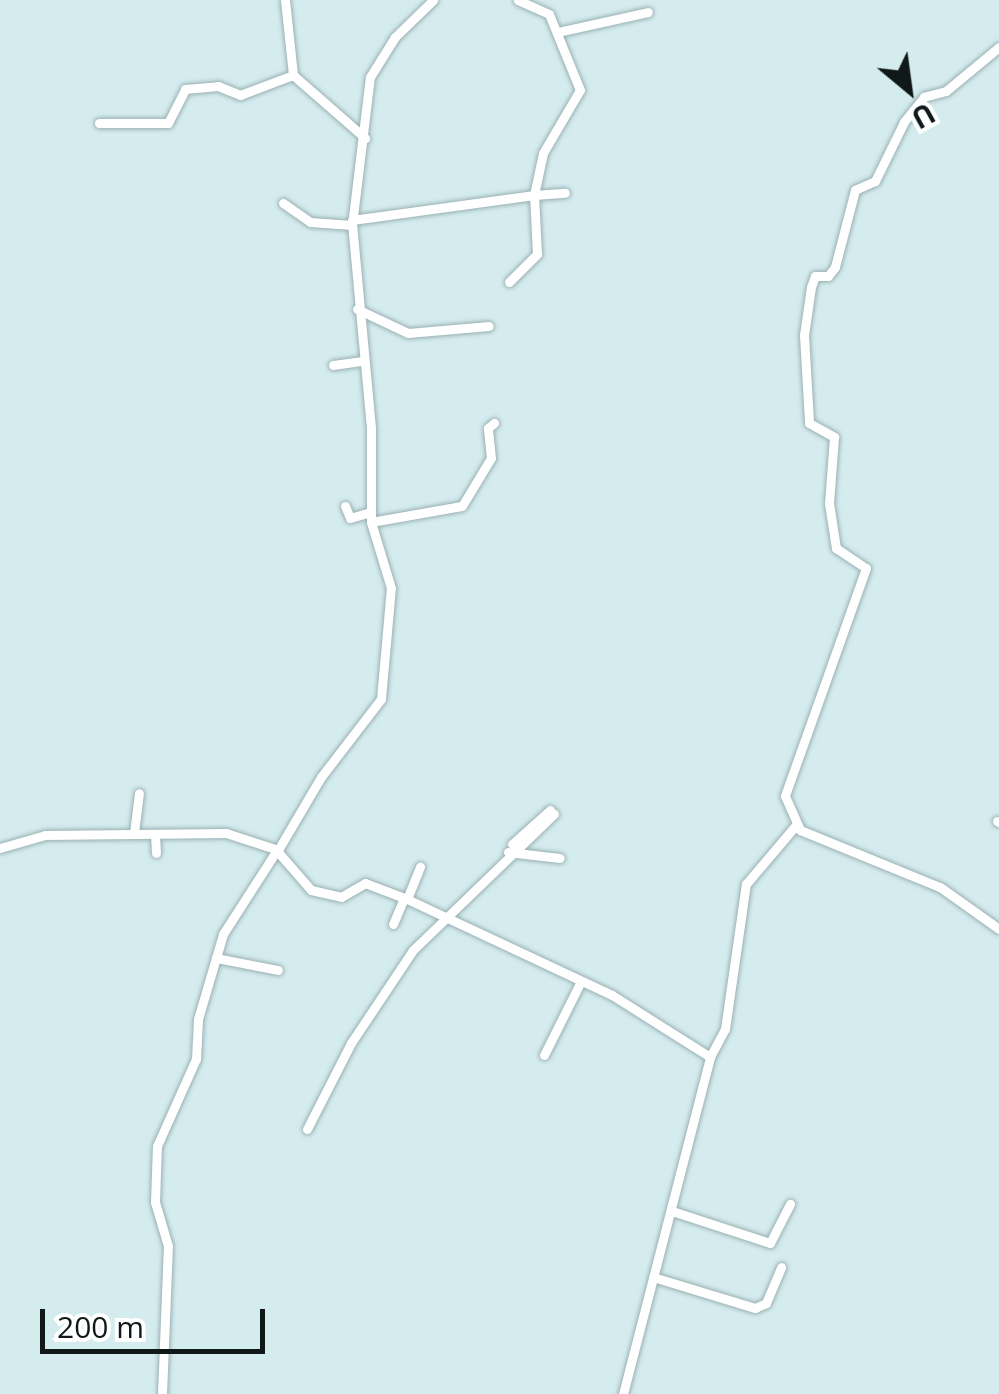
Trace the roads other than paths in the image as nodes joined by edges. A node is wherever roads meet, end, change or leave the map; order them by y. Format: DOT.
graph roads {
  1 [pos="285,0"];
  2 [pos="433,0"];
  3 [pos="518,0"];
  4 [pos="648,12"];
  5 [pos="558,32"];
  6 [pos="999,47"];
  7 [pos="292,75"];
  8 [pos="98,123"];
  9 [pos="366,139"];
  10 [pos="565,194"];
  11 [pos="534,195"];
  12 [pos="283,202"];
  13 [pos="352,222"];
  14 [pos="509,282"];
  15 [pos="356,309"];
  16 [pos="490,326"];
  17 [pos="361,361"];
  18 [pos="333,365"];
  19 [pos="494,424"];
  20 [pos="345,506"];
  21 [pos="371,517"];
  22 [pos="140,793"];
  23 [pos="552,812"];
  24 [pos="796,825"];
  25 [pos="134,834"];
  26 [pos="156,834"];
  27 [pos="0,848"];
  28 [pos="277,851"];
  29 [pos="508,852"];
  30 [pos="156,854"];
  31 [pos="560,858"];
  32 [pos="420,866"];
  33 [pos="405,899"];
  34 [pos="999,914"];
  35 [pos="443,918"];
  36 [pos="393,924"];
  37 [pos="997,928"];
  38 [pos="216,958"];
  39 [pos="278,970"];
  40 [pos="579,985"];
  41 [pos="544,1055"];
  42 [pos="710,1057"];
  43 [pos="307,1129"];
  44 [pos="790,1204"];
  45 [pos="672,1211"];
  46 [pos="781,1268"];
  47 [pos="654,1277"];
  48 [pos="162,1394"];
  49 [pos="623,1394"];
  1 -- 7 [label="street"];
  2 -- 9 [label="street"];
  3 -- 5 [label="street"];
  4 -- 5 [label="street"];
  5 -- 11 [label="street"];
  6 -- 24 [label="street"];
  7 -- 8 [label="street"];
  7 -- 9 [label="street"];
  9 -- 13 [label="street"];
  10 -- 11 [label="street"];
  11 -- 13 [label="street"];
  11 -- 14 [label="street"];
  12 -- 13 [label="street"];
  13 -- 15 [label="street"];
  15 -- 16 [label="street"];
  15 -- 17 [label="street"];
  17 -- 18 [label="street"];
  17 -- 21 [label="street"];
  19 -- 21 [label="street"];
  20 -- 21 [label="street"];
  21 -- 28 [label="street"];
  22 -- 25 [label="street"];
  23 -- 29 [label="street"];
  24 -- 37 [label="street"];
  24 -- 42 [label="street"];
  25 -- 26 [label="street"];
  25 -- 27 [label="street"];
  26 -- 28 [label="street"];
  26 -- 30 [label="street"];
  28 -- 33 [label="street"];
  28 -- 38 [label="street"];
  29 -- 31 [label="street"];
  29 -- 35 [label="street"];
  32 -- 33 [label="street"];
  33 -- 35 [label="street"];
  33 -- 36 [label="street"];
  34 -- 37 [label="street"];
  35 -- 40 [label="street"];
  35 -- 43 [label="street"];
  38 -- 39 [label="street"];
  38 -- 48 [label="street"];
  40 -- 41 [label="street"];
  40 -- 42 [label="street"];
  42 -- 45 [label="street"];
  44 -- 45 [label="street"];
  45 -- 47 [label="street"];
  46 -- 47 [label="street"];
  47 -- 49 [label="street"];
}
